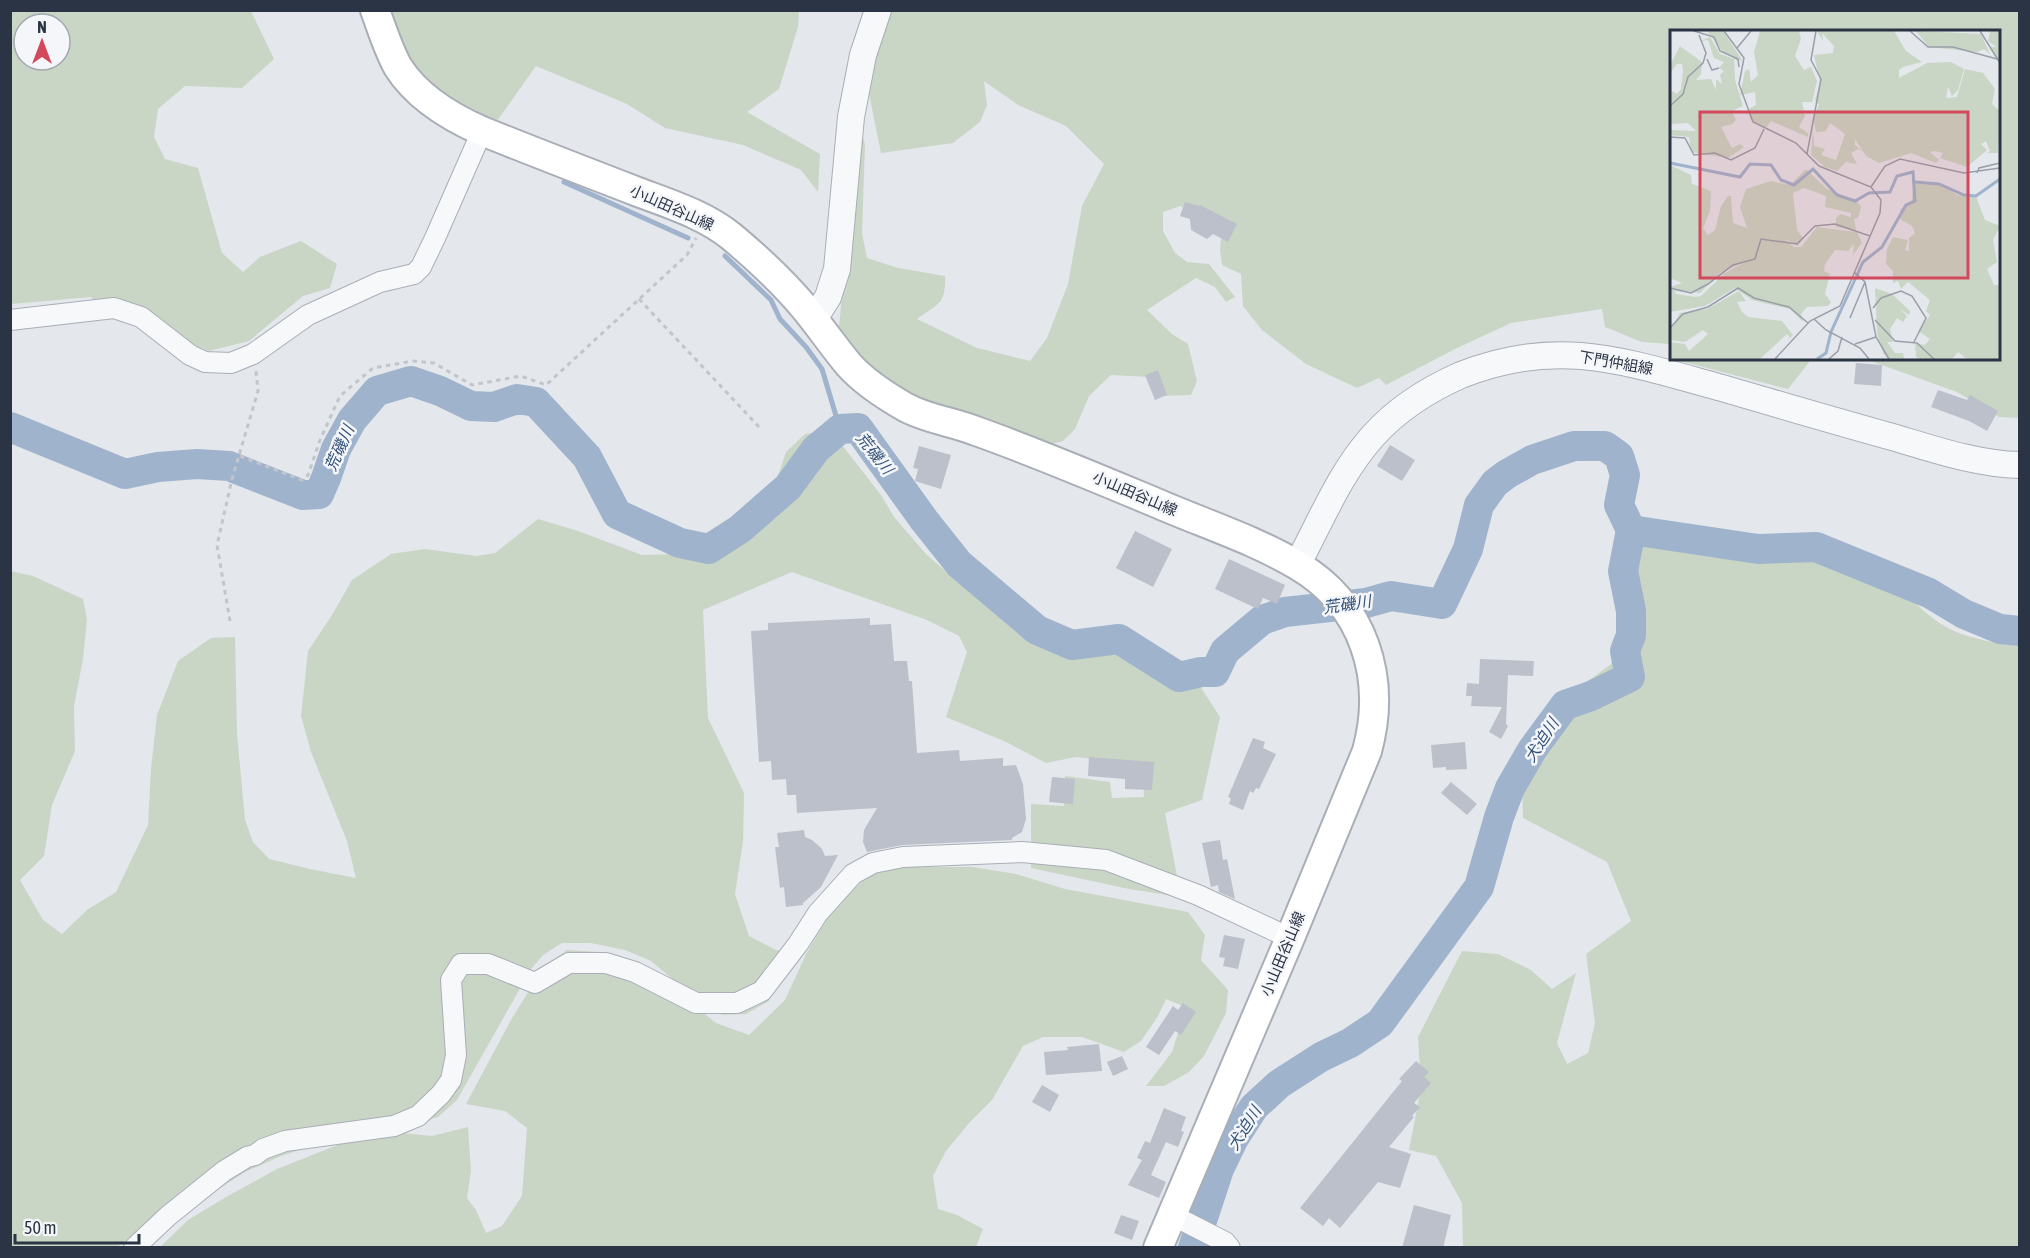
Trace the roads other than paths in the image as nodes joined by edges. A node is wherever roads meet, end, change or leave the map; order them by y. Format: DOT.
graph roads {
  1 [pos="375,10"];
  2 [pos="878,10"];
  3 [pos="482,131"];
  4 [pos="814,319"];
  5 [pos="10,320"];
  6 [pos="2019,465"];
  7 [pos="1297,565"];
  8 [pos="1290,938"];
  9 [pos="1172,1215"];
  10 [pos="134,1248"];
  11 [pos="1158,1248"];
  12 [pos="1230,1248"];
  1 -- 3 [label="main road, 小山田谷山線"];
  2 -- 4 [label="street"];
  3 -- 4 [label="main road, 小山田谷山線"];
  3 -- 5 [label="street"];
  4 -- 7 [label="main road, 小山田谷山線"];
  6 -- 7 [label="street, 下門仲組線"];
  7 -- 8 [label="main road, 小山田谷山線"];
  8 -- 9 [label="main road, 小山田谷山線"];
  8 -- 10 [label="street"];
  9 -- 11 [label="main road, 小山田谷山線"];
  9 -- 12 [label="street"];
}
